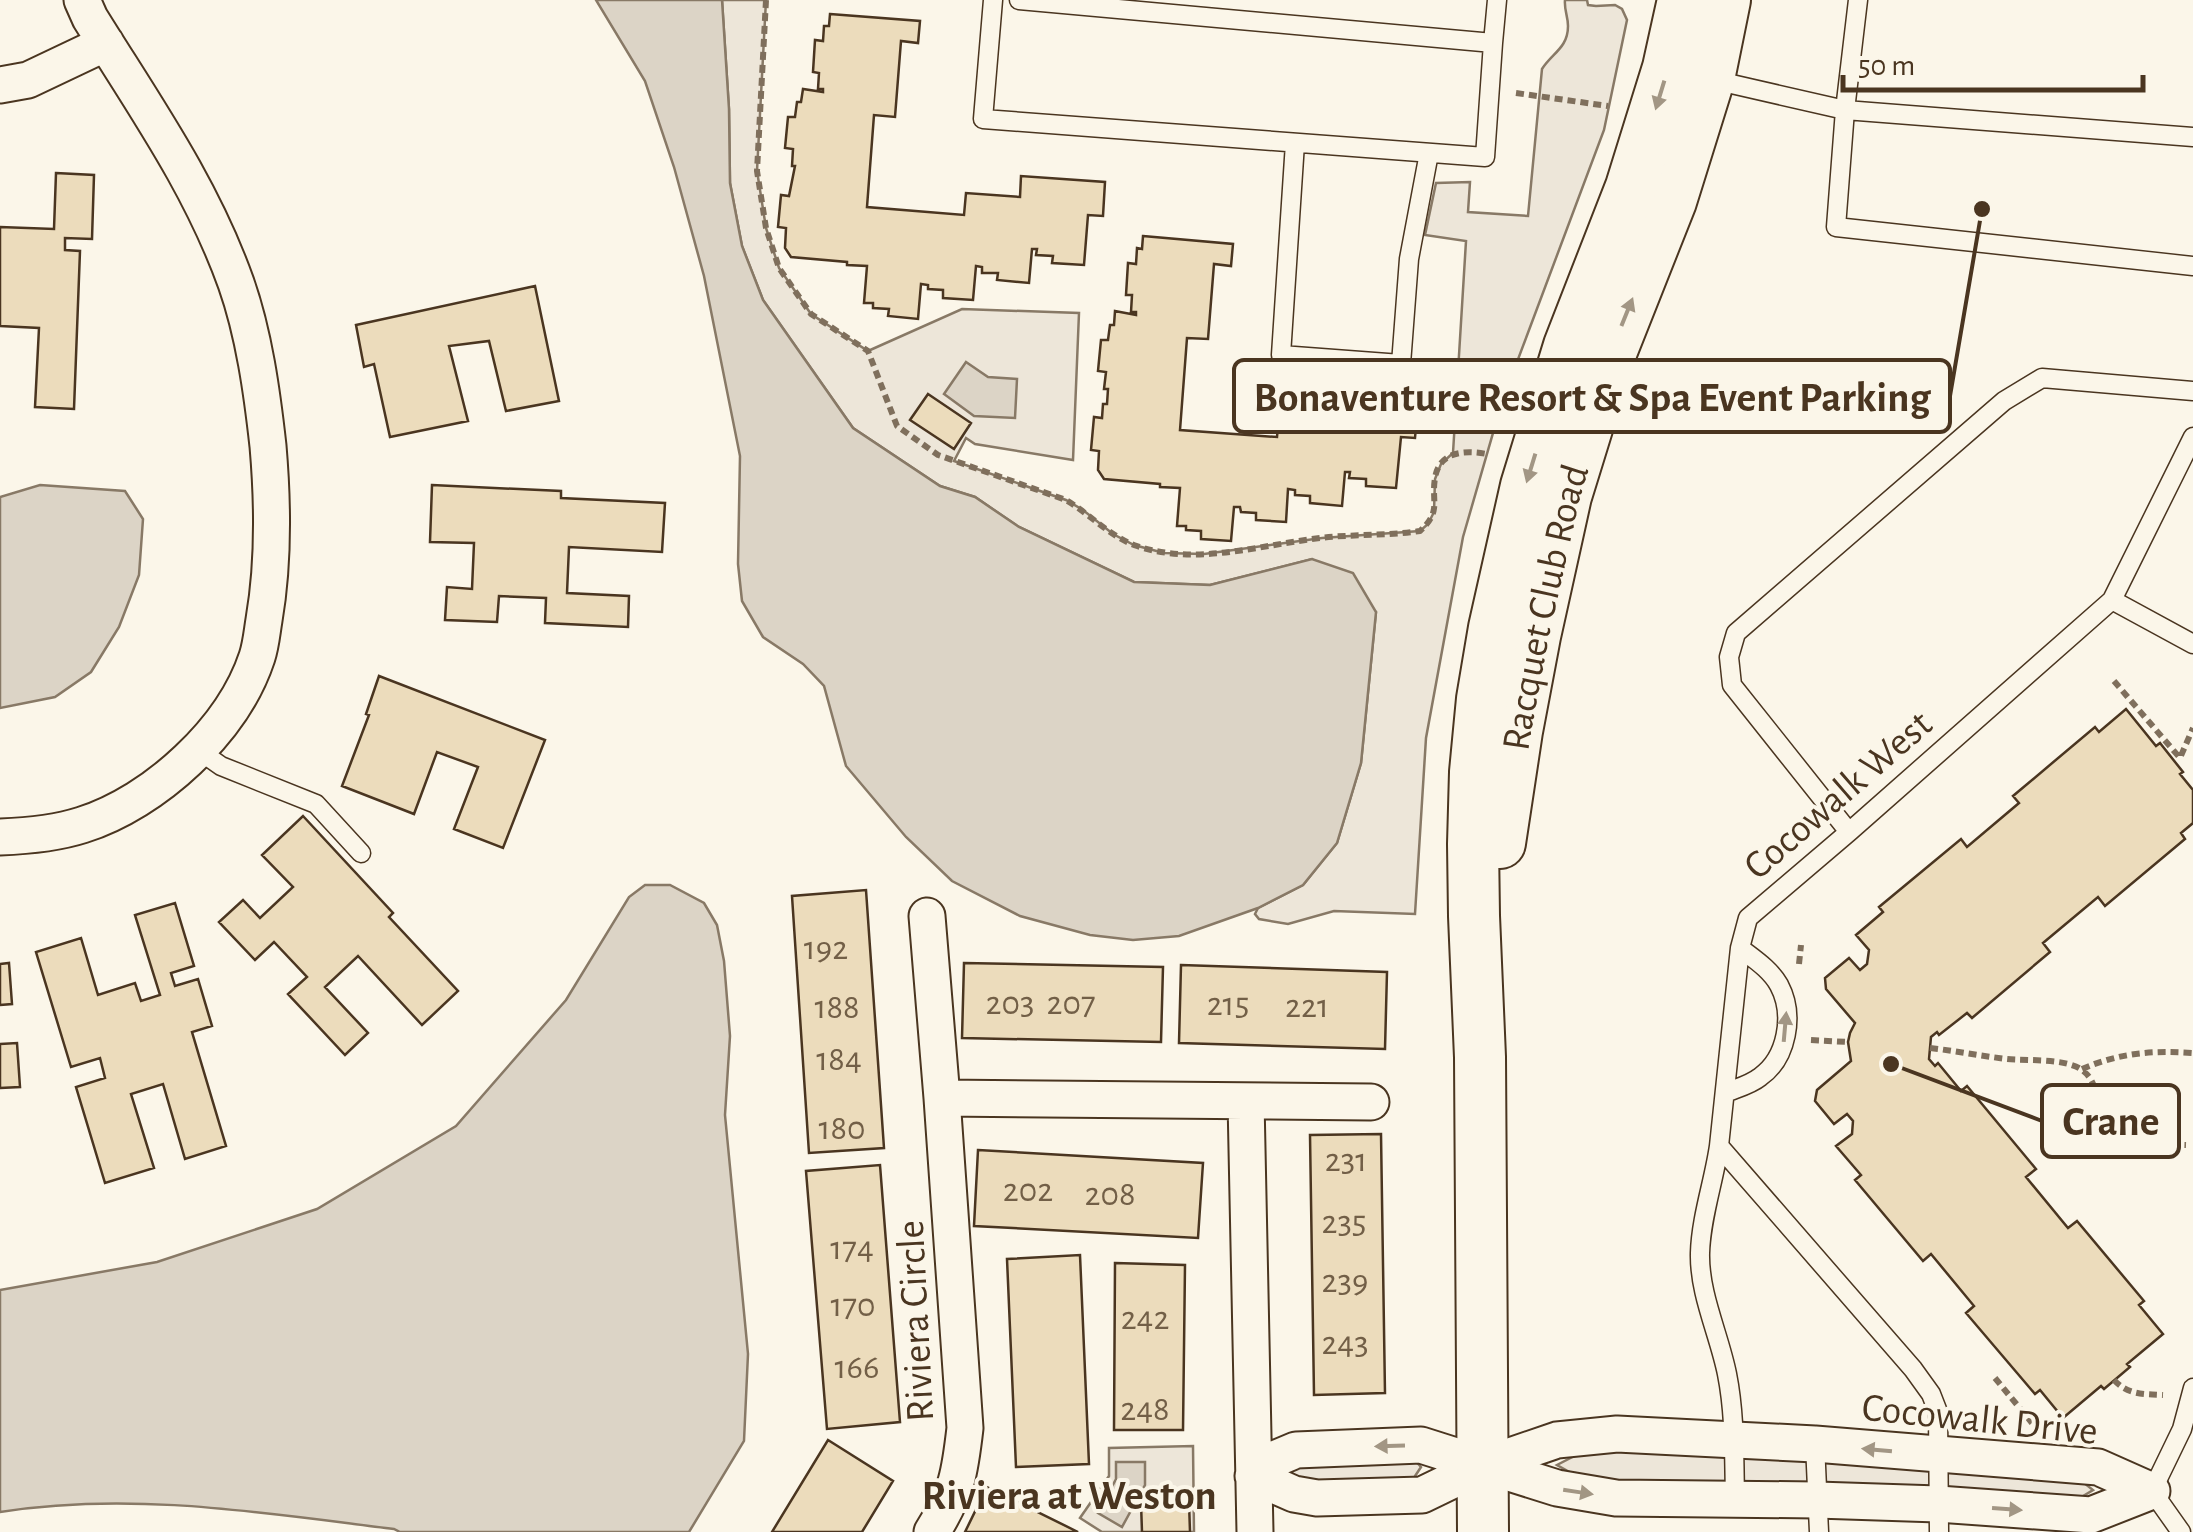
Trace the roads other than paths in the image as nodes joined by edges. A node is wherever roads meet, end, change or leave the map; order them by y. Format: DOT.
graph roads {
  1 [pos="82,0"];
  2 [pos="993,0"];
  3 [pos="1019,0"];
  4 [pos="1497,0"];
  5 [pos="1682,0"];
  6 [pos="1725,0"];
  7 [pos="1858,0"];
  8 [pos="106,43"];
  9 [pos="1493,43"];
  10 [pos="1709,79"];
  11 [pos="0,85"];
  12 [pos="1845,110"];
  13 [pos="2193,138"];
  14 [pos="1296,142"];
  15 [pos="1429,153"];
  16 [pos="2193,266"];
  17 [pos="2193,391"];
  18 [pos="2193,436"];
  19 [pos="2112,600"];
  20 [pos="2193,644"];
  21 [pos="196,750"];
  22 [pos="1849,832"];
  23 [pos="0,837"];
  24 [pos="361,854"];
  25 [pos="927,916"];
  26 [pos="1740,948"];
  27 [pos="1480,1057"];
  28 [pos="1724,1093"];
  29 [pos="942,1098"];
  30 [pos="1246,1101"];
  31 [pos="1371,1102"];
  32 [pos="1719,1146"];
  33 [pos="2193,1388"];
  34 [pos="2188,1429"];
  35 [pos="1733,1440"];
  36 [pos="1815,1444"];
  37 [pos="1938,1456"];
  38 [pos="1484,1465"];
  39 [pos="1253,1476"];
  40 [pos="2152,1491"];
  41 [pos="1735,1498"];
  42 [pos="1818,1516"];
  43 [pos="1939,1518"];
  44 [pos="932,1532"];
  45 [pos="1255,1532"];
  46 [pos="1480,1532"];
  47 [pos="2180,1532"];
  1 -- 8 [label="street"];
  2 -- 14 [label="lane"];
  3 -- 9 [label="lane"];
  4 -- 9 [label="lane"];
  5 -- 27 [label="street, Racquet Club Road, one-way"];
  6 -- 10 [label="street, Racquet Club Road"];
  7 -- 12 [label="lane"];
  8 -- 11 [label="street"];
  8 -- 21 [label="street"];
  9 -- 15 [label="lane"];
  10 -- 12 [label="lane"];
  27 -- 10 [label="street, Racquet Club Road, one-way"];
  12 -- 13 [label="lane"];
  12 -- 16 [label="lane"];
  14 -- 15 [label="lane"];
  14 -- 15 [label="lane"];
  17 -- 22 [label="lane"];
  18 -- 19 [label="lane, Cocowalk West"];
  19 -- 20 [label="lane"];
  19 -- 22 [label="lane, Cocowalk West"];
  21 -- 23 [label="street"];
  21 -- 24 [label="lane"];
  22 -- 26 [label="lane, Cocowalk West"];
  25 -- 29 [label="street, Riviera Circle"];
  26 -- 28 [label="lane, Cocowalk West"];
  28 -- 26 [label="lane, one-way"];
  27 -- 38 [label="street, Racquet Club Road"];
  28 -- 32 [label="lane, Cocowalk West"];
  29 -- 30 [label="street"];
  29 -- 44 [label="street, Riviera Circle"];
  30 -- 31 [label="street"];
  30 -- 39 [label="street"];
  32 -- 35 [label="lane, Cocowalk West"];
  32 -- 37 [label="lane"];
  33 -- 34 [label="lane"];
  34 -- 40 [label="lane"];
  35 -- 36 [label="street, Cocowalk Drive"];
  35 -- 38 [label="street, Cocowalk Drive"];
  35 -- 41 [label="lane, Cocowalk West"];
  37 -- 36 [label="street, Cocowalk Drive, one-way"];
  36 -- 42 [label="lane"];
  37 -- 40 [label="street, Cocowalk Drive"];
  37 -- 43 [label="lane"];
  38 -- 39 [label="street, one-way"];
  38 -- 39 [label="street"];
  38 -- 41 [label="street, Cocowalk Drive, one-way"];
  38 -- 46 [label="street, Racquet Club Road"];
  39 -- 45 [label="street"];
  43 -- 40 [label="street, Cocowalk Drive, one-way"];
  40 -- 47 [label="lane"];
  41 -- 42 [label="street, Cocowalk Drive"];
  42 -- 43 [label="street, Cocowalk Drive"];
}
